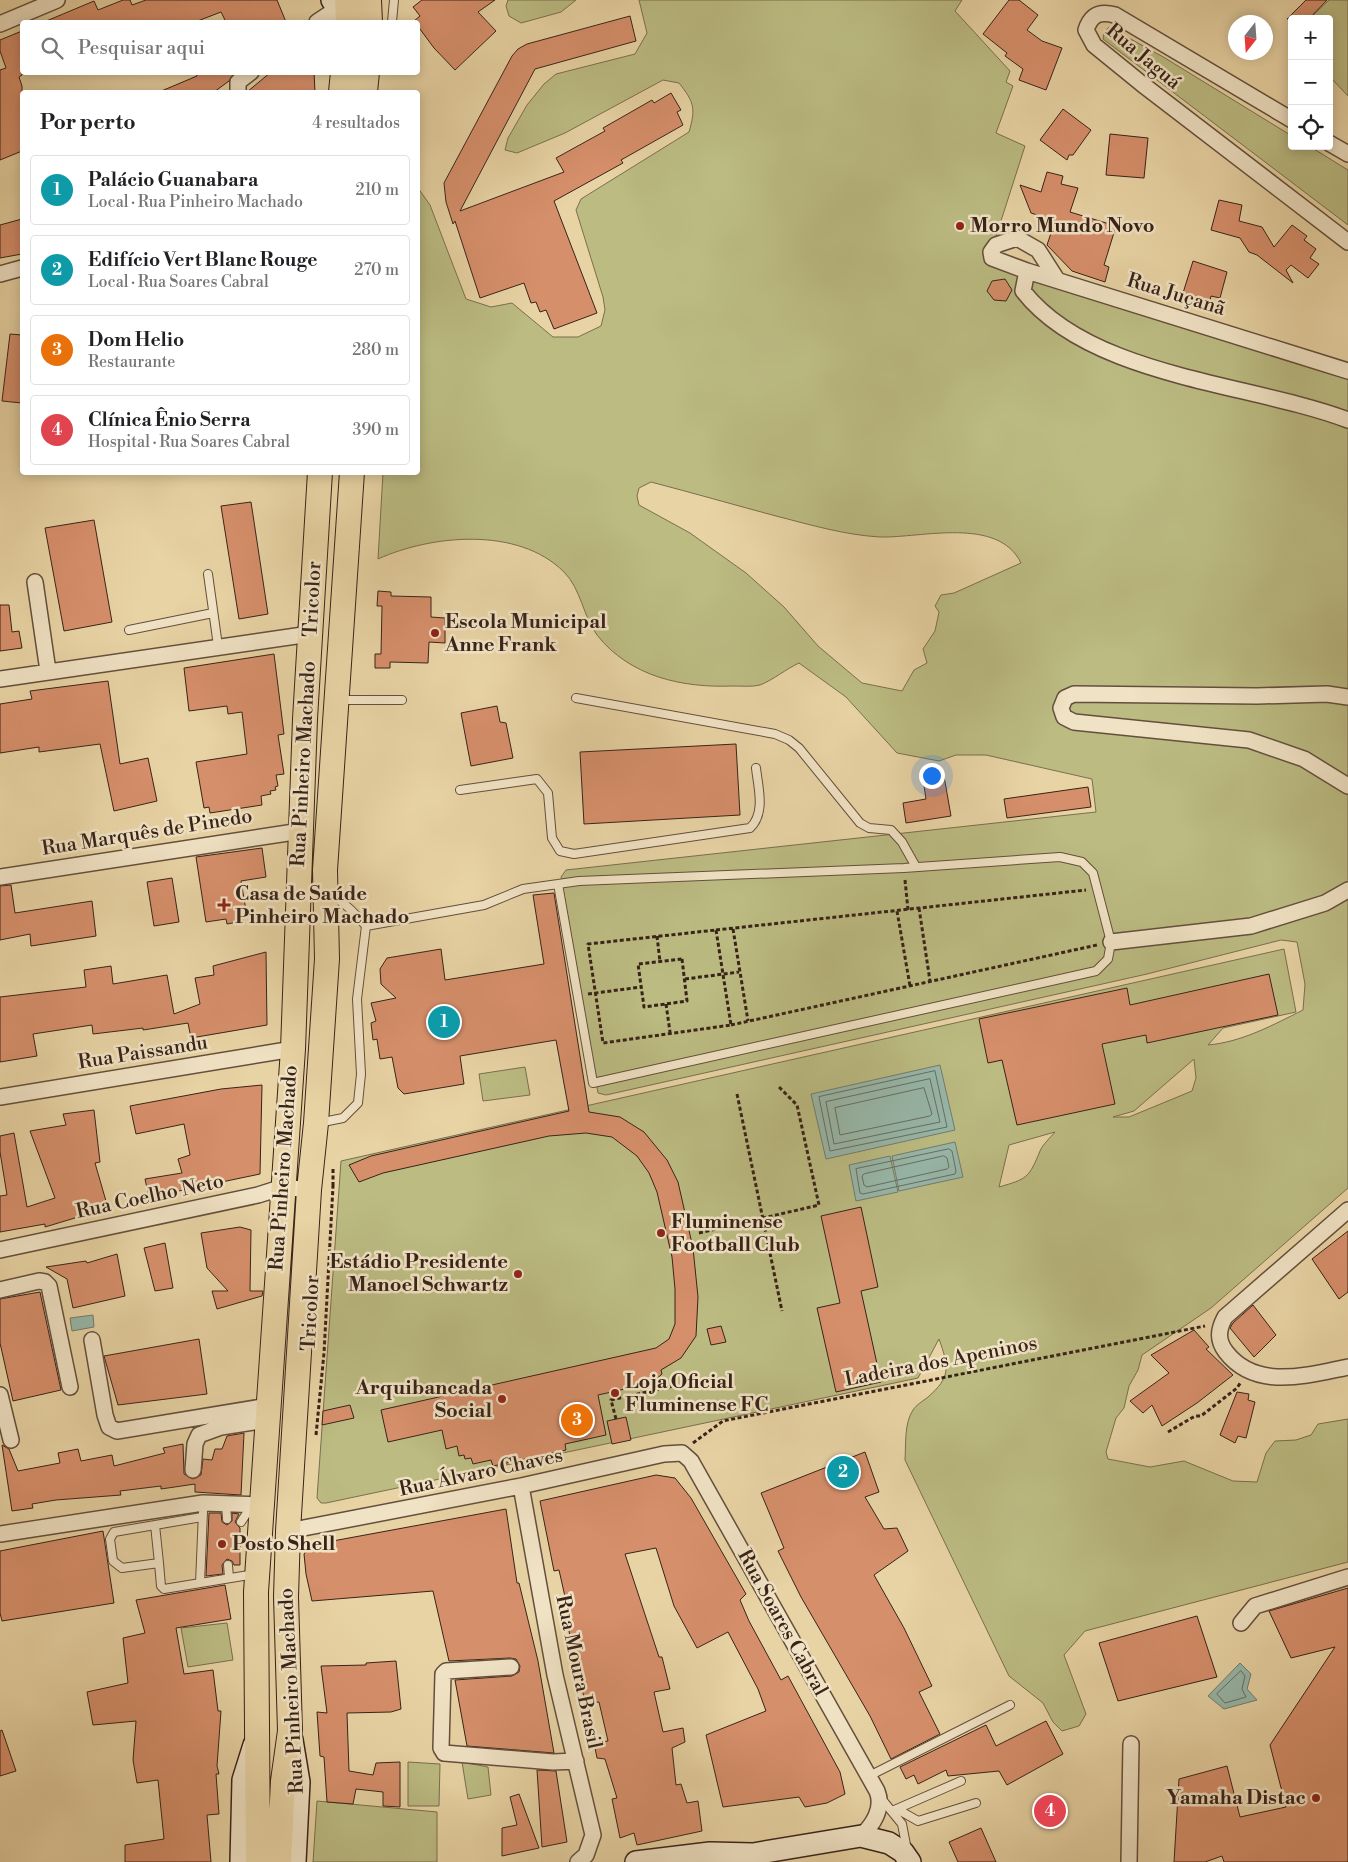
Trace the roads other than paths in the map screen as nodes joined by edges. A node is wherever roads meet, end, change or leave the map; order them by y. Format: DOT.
graph roads {
  1 [pos="57,0"];
  2 [pos="394,0"];
  3 [pos="353,11"];
  4 [pos="324,20"];
  5 [pos="392,20"];
  6 [pos="0,24"];
  7 [pos="246,75"];
  8 [pos="343,75"];
  9 [pos="367,75"];
  10 [pos="238,90"];
  11 [pos="342,90"];
  12 [pos="365,90"];
  13 [pos="1288,118"];
  14 [pos="1333,145"];
  15 [pos="1348,154"];
  16 [pos="1348,242"];
  17 [pos="20,269"];
  18 [pos="1027,271"];
  19 [pos="0,274"];
  20 [pos="1056,278"];
  21 [pos="1348,371"];
  22 [pos="1348,420"];
  23 [pos="320,475"];
  24 [pos="352,475"];
  25 [pos="208,574"];
  26 [pos="35,582"];
  27 [pos="213,613"];
  28 [pos="129,630"];
  29 [pos="310,634"];
  30 [pos="218,646"];
  31 [pos="48,672"];
  32 [pos="0,679"];
  33 [pos="1348,697"];
  34 [pos="576,698"];
  35 [pos="338,700"];
  36 [pos="402,700"];
  37 [pos="756,768"];
  38 [pos="1348,786"];
  39 [pos="460,790"];
  40 [pos="301,831"];
  41 [pos="916,867"];
  42 [pos="0,877"];
  43 [pos="558,884"];
  44 [pos="299,890"];
  45 [pos="1348,890"];
  46 [pos="325,893"];
  47 [pos="366,926"];
  48 [pos="1111,942"];
  49 [pos="292,1049"];
  50 [pos="0,1097"];
  51 [pos="316,1123"];
  52 [pos="309,1186"];
  53 [pos="284,1187"];
  54 [pos="1348,1210"];
  55 [pos="0,1250"];
  56 [pos="0,1290"];
  57 [pos="92,1340"];
  58 [pos="1348,1367"];
  59 [pos="70,1387"];
  60 [pos="0,1395"];
  61 [pos="267,1413"];
  62 [pos="12,1440"];
  63 [pos="684,1446"];
  64 [pos="193,1470"];
  65 [pos="521,1486"];
  66 [pos="257,1505"];
  67 [pos="203,1510"];
  68 [pos="241,1522"];
  69 [pos="155,1525"];
  70 [pos="288,1531"];
  71 [pos="0,1534"];
  72 [pos="159,1563"];
  73 [pos="228,1565"];
  74 [pos="257,1574"];
  75 [pos="1348,1577"];
  76 [pos="229,1578"];
  77 [pos="200,1583"];
  78 [pos="1241,1623"];
  79 [pos="511,1667"];
  80 [pos="1010,1705"];
  81 [pos="290,1731"];
  82 [pos="258,1733"];
  83 [pos="1131,1744"];
  84 [pos="576,1761"];
  85 [pos="869,1776"];
  86 [pos="961,1781"];
  87 [pos="879,1796"];
  88 [pos="976,1803"];
  89 [pos="894,1810"];
  90 [pos="861,1836"];
  91 [pos="905,1856"];
  92 [pos="744,1858"];
  93 [pos="241,1862"];
  94 [pos="258,1862"];
  95 [pos="279,1862"];
  96 [pos="295,1862"];
  97 [pos="578,1862"];
  98 [pos="636,1862"];
  99 [pos="1129,1862"];
  1 -- 6 [label="street"];
  2 -- 5 [label="lane"];
  3 -- 4 [label="street"];
  7 -- 10 [label="street"];
  8 -- 11 [label="main road"];
  9 -- 12 [label="main road"];
  13 -- 16 [label="street, Rua Jaguá"];
  14 -- 15 [label="street"];
  17 -- 19 [label="street"];
  18 -- 20 [label="street, Rua Juçanã"];
  18 -- 20 [label="street, Rua Juçanã"];
  18 -- 22 [label="street"];
  20 -- 21 [label="street, Rua Juçanã"];
  23 -- 29 [label="main road, Rua Pinheiro Machado"];
  24 -- 35 [label="main road, Rua Pinheiro Machado"];
  25 -- 27 [label="lane"];
  26 -- 31 [label="street"];
  27 -- 28 [label="lane"];
  27 -- 30 [label="lane"];
  29 -- 30 [label="street"];
  29 -- 40 [label="main road, Rua Pinheiro Machado"];
  30 -- 31 [label="street"];
  31 -- 32 [label="street"];
  33 -- 38 [label="street"];
  34 -- 41 [label="lane"];
  35 -- 36 [label="lane"];
  35 -- 46 [label="main road, Rua Pinheiro Machado"];
  37 -- 39 [label="lane"];
  40 -- 42 [label="street, Rua Marquês de Pinedo"];
  40 -- 44 [label="main road, Rua Pinheiro Machado"];
  41 -- 43 [label="lane"];
  41 -- 48 [label="lane"];
  43 -- 47 [label="lane"];
  43 -- 48 [label="lane"];
  44 -- 46 [label="lane"];
  44 -- 49 [label="main road, Rua Pinheiro Machado"];
  45 -- 48 [label="street"];
  46 -- 47 [label="lane"];
  46 -- 51 [label="main road, Rua Pinheiro Machado"];
  47 -- 51 [label="lane"];
  49 -- 50 [label="street, Rua Paissandu"];
  49 -- 53 [label="main road, Rua Pinheiro Machado"];
  51 -- 52 [label="main road, Rua Pinheiro Machado"];
  52 -- 53 [label="street, Rua Coelho Neto"];
  52 -- 70 [label="main road, Rua Pinheiro Machado"];
  53 -- 55 [label="street, Rua Coelho Neto"];
  53 -- 61 [label="main road, Rua Pinheiro Machado"];
  54 -- 58 [label="street"];
  56 -- 59 [label="street"];
  57 -- 61 [label="street"];
  60 -- 62 [label="street"];
  61 -- 64 [label="street"];
  61 -- 66 [label="main road, Rua Pinheiro Machado"];
  63 -- 65 [label="street, Rua Álvaro Chaves"];
  63 -- 85 [label="street, Rua Soares Cabral"];
  65 -- 70 [label="street, Rua Álvaro Chaves"];
  65 -- 84 [label="street, Rua Moura Brasil"];
  66 -- 67 [label="street"];
  66 -- 68 [label="lane"];
  66 -- 74 [label="main road, Rua Pinheiro Machado"];
  67 -- 69 [label="lane"];
  67 -- 71 [label="street"];
  67 -- 77 [label="lane"];
  69 -- 72 [label="lane"];
  69 -- 72 [label="lane"];
  70 -- 81 [label="main road, Rua Pinheiro Machado"];
  72 -- 77 [label="lane"];
  73 -- 76 [label="lane"];
  74 -- 76 [label="lane"];
  74 -- 82 [label="main road, Rua Pinheiro Machado"];
  75 -- 78 [label="street"];
  76 -- 77 [label="lane"];
  79 -- 84 [label="street"];
  80 -- 85 [label="lane"];
  81 -- 95 [label="main road"];
  81 -- 96 [label="street, Rua Pinheiro Machado"];
  82 -- 93 [label="street, Rua Pinheiro Machado"];
  82 -- 94 [label="main road"];
  83 -- 99 [label="street"];
  84 -- 97 [label="street, Rua Moura Brasil"];
  85 -- 87 [label="street, Rua Soares Cabral"];
  86 -- 89 [label="lane"];
  87 -- 89 [label="lane, Rua Soares Cabral"];
  87 -- 90 [label="street"];
  88 -- 89 [label="lane"];
  89 -- 91 [label="lane, Rua Soares Cabral"];
  90 -- 91 [label="street"];
  90 -- 92 [label="street"];
  92 -- 98 [label="street"];
}
